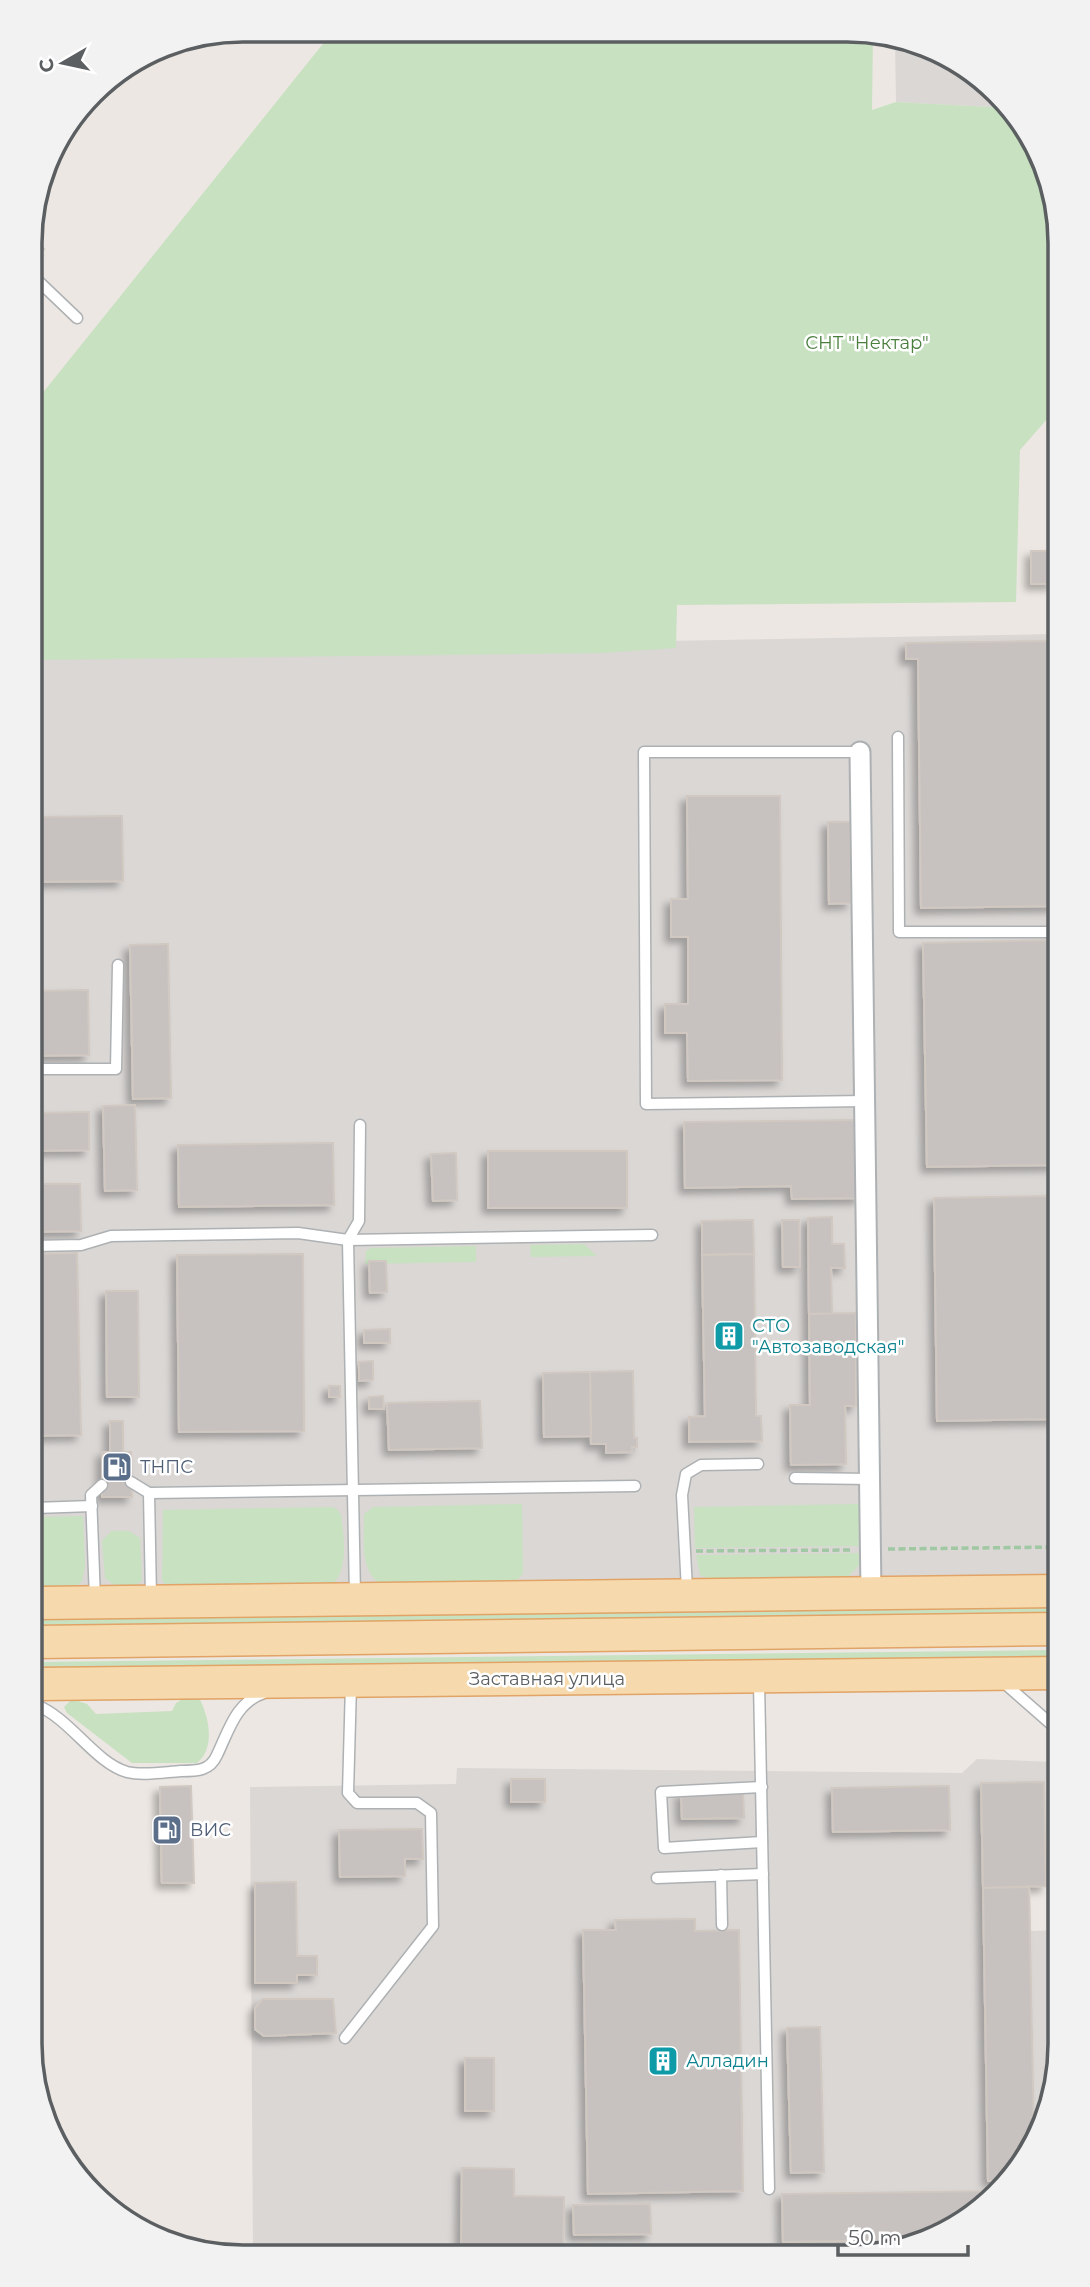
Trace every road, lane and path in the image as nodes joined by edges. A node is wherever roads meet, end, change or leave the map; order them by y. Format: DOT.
graph roads {
  1 [pos="42,284"];
  2 [pos="78,318"];
  3 [pos="898,737"];
  4 [pos="860,752"];
  5 [pos="1048,932"];
  6 [pos="118,965"];
  7 [pos="42,1069"];
  8 [pos="865,1101"];
  9 [pos="360,1125"];
  10 [pos="652,1235"];
  11 [pos="348,1240"];
  12 [pos="42,1246"];
  13 [pos="758,1464"];
  14 [pos="795,1478"];
  15 [pos="870,1479"];
  16 [pos="131,1482"];
  17 [pos="102,1485"];
  18 [pos="635,1486"];
  19 [pos="353,1490"];
  20 [pos="149,1493"];
  21 [pos="92,1506"];
  22 [pos="42,1507"];
  23 [pos="1048,1591"];
  24 [pos="871,1593"];
  25 [pos="687,1595"];
  26 [pos="355,1599"];
  27 [pos="151,1601"];
  28 [pos="95,1602"];
  29 [pos="42,1603"];
  30 [pos="1048,1629"];
  31 [pos="42,1642"];
  32 [pos="1048,1673"];
  33 [pos="994,1674"];
  34 [pos="759,1678"];
  35 [pos="351,1680"];
  36 [pos="309,1681"];
  37 [pos="42,1684"];
  38 [pos="42,1708"];
  39 [pos="1048,1721"];
  40 [pos="762,1787"];
  41 [pos="762,1842"];
  42 [pos="763,1874"];
  43 [pos="721,1875"];
  44 [pos="657,1878"];
  45 [pos="722,1925"];
  46 [pos="345,2038"];
  47 [pos="769,2189"];
  1 -- 2 [label="lane"];
  3 -- 5 [label="lane"];
  4 -- 8 [label="street"];
  4 -- 8 [label="lane"];
  6 -- 7 [label="lane"];
  8 -- 15 [label="street"];
  9 -- 11 [label="lane"];
  10 -- 11 [label="lane"];
  11 -- 12 [label="lane"];
  11 -- 19 [label="lane"];
  13 -- 25 [label="lane"];
  14 -- 15 [label="lane"];
  15 -- 24 [label="street"];
  16 -- 20 [label="lane"];
  17 -- 21 [label="lane"];
  18 -- 19 [label="lane"];
  19 -- 20 [label="lane"];
  19 -- 26 [label="lane"];
  20 -- 27 [label="lane"];
  21 -- 22 [label="lane"];
  21 -- 28 [label="lane"];
  23 -- 24 [label="main road"];
  24 -- 25 [label="main road"];
  25 -- 26 [label="main road"];
  26 -- 27 [label="main road"];
  27 -- 28 [label="main road"];
  28 -- 29 [label="main road"];
  30 -- 31 [label="main road"];
  32 -- 33 [label="main road, Заставная улица"];
  33 -- 34 [label="main road, Заставная улица"];
  33 -- 39 [label="lane"];
  34 -- 35 [label="main road, Заставная улица"];
  34 -- 40 [label="lane"];
  35 -- 36 [label="main road, Заставная улица"];
  35 -- 46 [label="lane"];
  36 -- 37 [label="main road, Заставная улица"];
  36 -- 38 [label="lane"];
  40 -- 41 [label="lane"];
  40 -- 41 [label="lane"];
  41 -- 42 [label="lane"];
  42 -- 43 [label="lane"];
  42 -- 47 [label="lane"];
  43 -- 44 [label="lane"];
  43 -- 45 [label="lane"];
}
